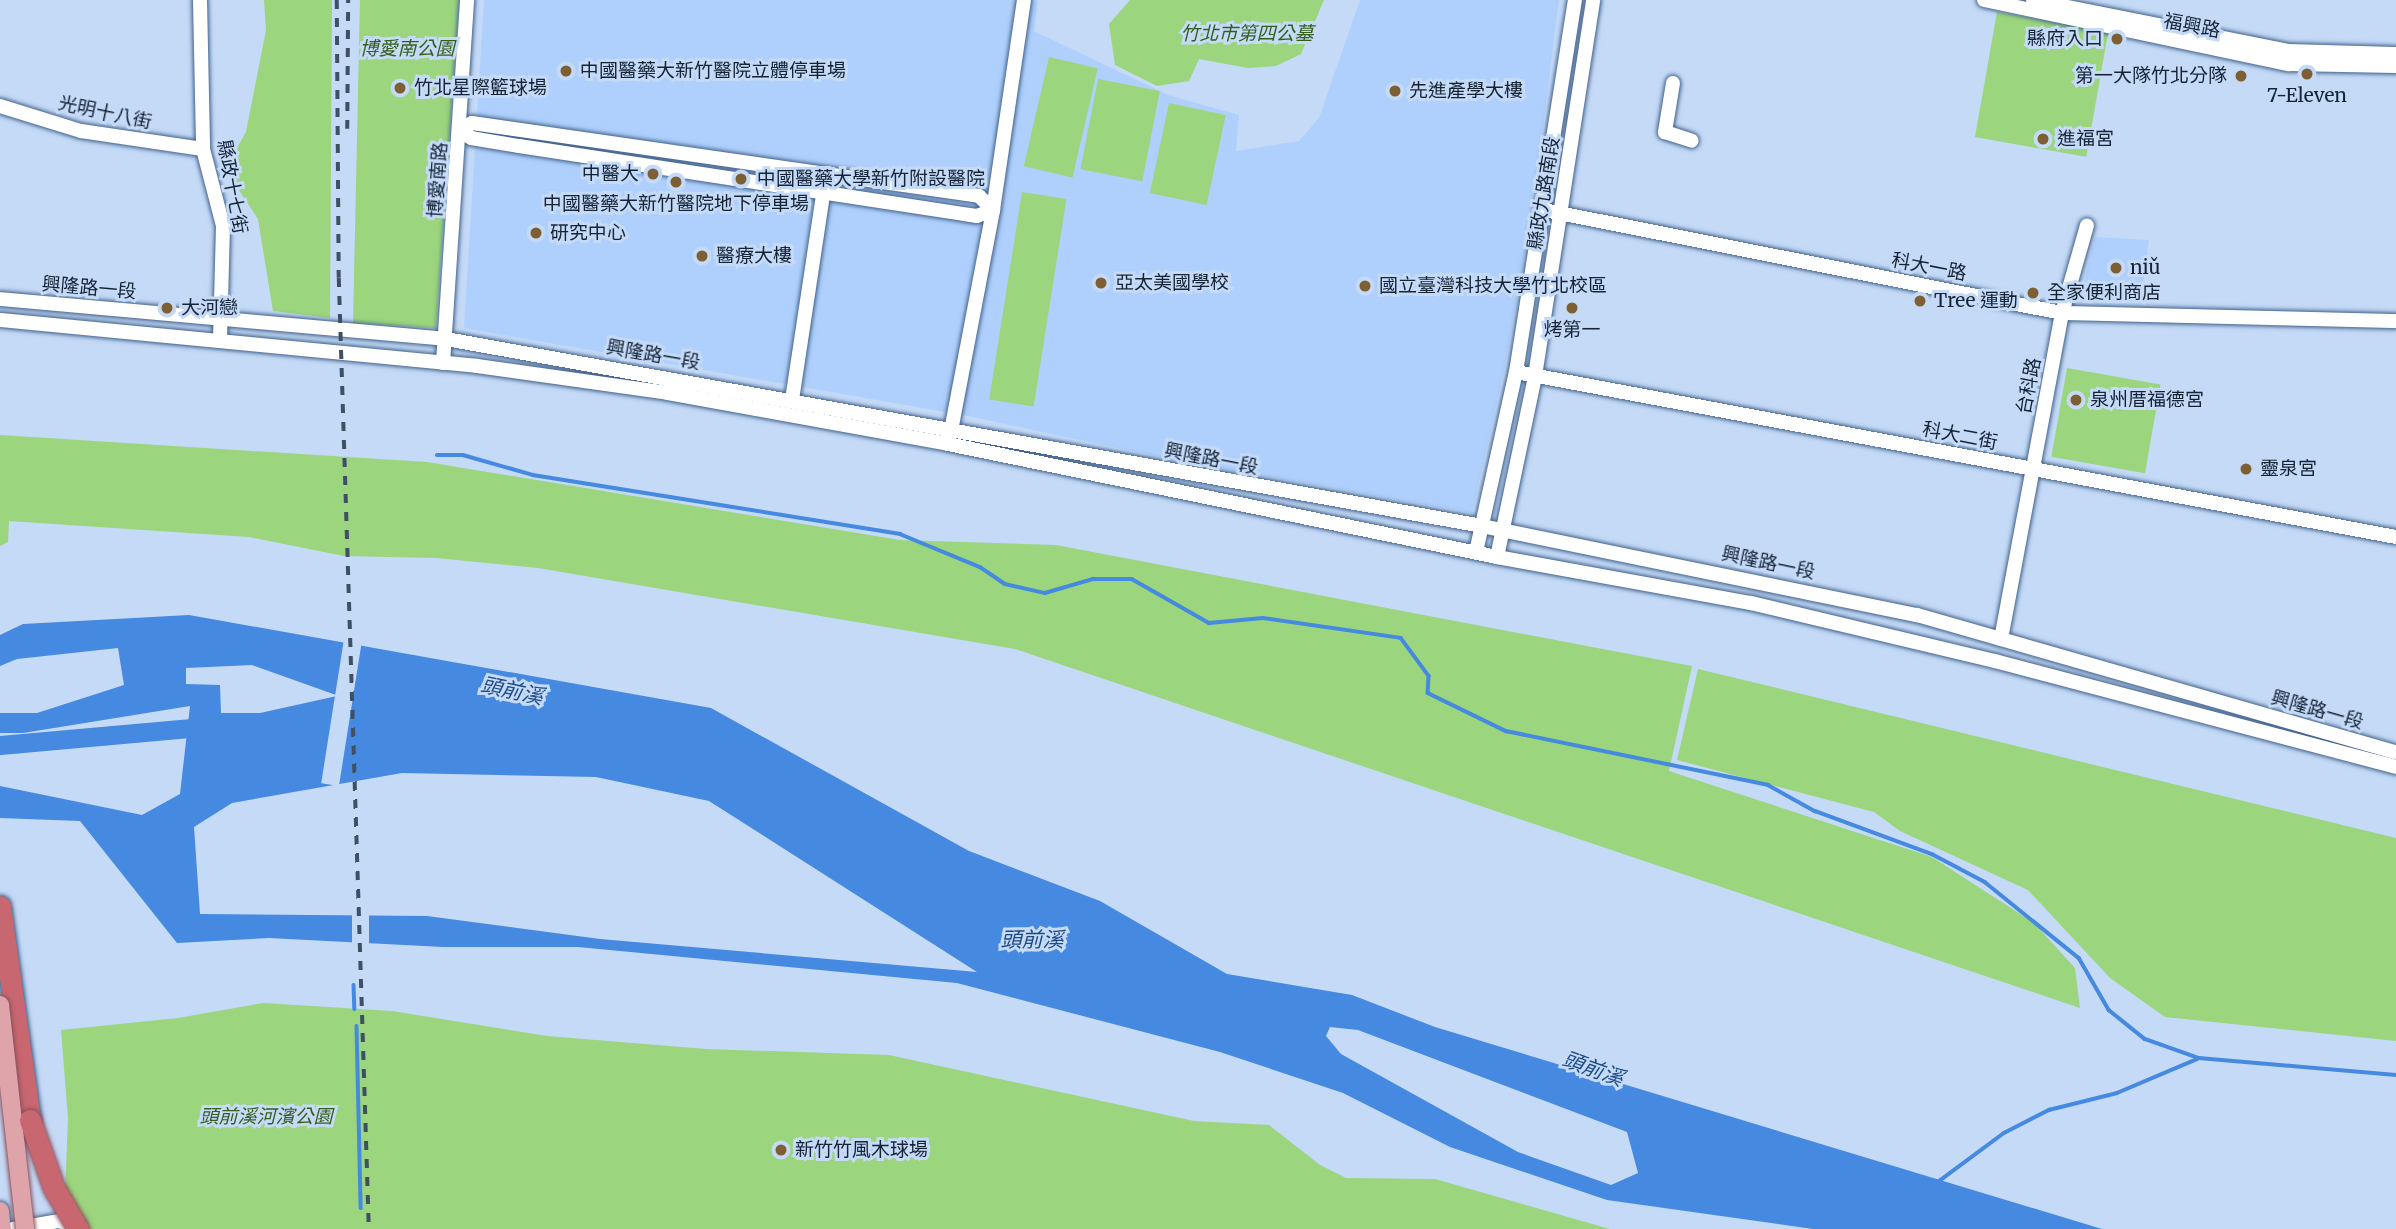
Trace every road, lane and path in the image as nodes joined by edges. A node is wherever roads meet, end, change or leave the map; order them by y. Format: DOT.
graph roads {
  1 [pos="200,0"];
  2 [pos="467,0"];
  3 [pos="1024,0"];
  4 [pos="1575,0"];
  5 [pos="1593,0"];
  6 [pos="1984,0"];
  7 [pos="2033,0"];
  8 [pos="2057,7"];
  9 [pos="2396,54"];
  10 [pos="2396,66"];
  11 [pos="1673,83"];
  12 [pos="0,106"];
  13 [pos="460,131"];
  14 [pos="1692,141"];
  15 [pos="203,149"];
  16 [pos="826,175"];
  17 [pos="823,191"];
  18 [pos="993,210"];
  19 [pos="1544,210"];
  20 [pos="1560,213"];
  21 [pos="2087,225"];
  22 [pos="0,299"];
  23 [pos="2062,313"];
  24 [pos="222,318"];
  25 [pos="0,320"];
  26 [pos="2396,321"];
  27 [pos="446,339"];
  28 [pos="220,340"];
  29 [pos="443,363"];
  30 [pos="1516,372"];
  31 [pos="1535,376"];
  32 [pos="792,400"];
  33 [pos="951,429"];
  34 [pos="948,444"];
  35 [pos="2033,469"];
  36 [pos="1482,526"];
  37 [pos="1502,531"];
  38 [pos="2396,537"];
  39 [pos="1476,552"];
  40 [pos="1497,556"];
  41 [pos="2001,639"];
  42 [pos="2396,752"];
  43 [pos="2396,767"];
  44 [pos="0,906"];
  45 [pos="0,1005"];
  46 [pos="0,1211"];
  47 [pos="2,1229"];
  48 [pos="13,1229"];
  49 [pos="25,1229"];
  50 [pos="80,1229"];
  1 -- 15 [label="street, 縣政十七街"];
  2 -- 13 [label="street, 博愛南路"];
  3 -- 18 [label="street"];
  4 -- 19 [label="street, 縣政九路南段"];
  5 -- 20 [label="street, 縣政九路南段"];
  6 -- 8 [label="street, 福興路"];
  7 -- 8 [label="street, 福興路"];
  8 -- 9 [label="street, 福興路"];
  8 -- 10 [label="street, 福興路"];
  11 -- 14 [label="street"];
  12 -- 15 [label="street, 光明十八街"];
  13 -- 16 [label="street"];
  13 -- 17 [label="street"];
  13 -- 27 [label="street, 博愛南路"];
  15 -- 24 [label="street, 縣政十七街"];
  16 -- 17 [label="street"];
  16 -- 18 [label="street"];
  17 -- 18 [label="street"];
  17 -- 32 [label="street"];
  18 -- 33 [label="street"];
  19 -- 20 [label="street, 科大一路"];
  19 -- 30 [label="street, 縣政九路南段"];
  20 -- 23 [label="street, 科大一路"];
  20 -- 31 [label="street, 縣政九路南段"];
  21 -- 23 [label="street, 台科路"];
  22 -- 24 [label="street, 興隆路一段"];
  23 -- 26 [label="street, 科大一路"];
  23 -- 35 [label="street, 台科路"];
  24 -- 27 [label="street, 興隆路一段"];
  24 -- 28 [label="street, 縣政十七街"];
  25 -- 28 [label="street, 興隆路一段"];
  27 -- 29 [label="street, 博愛南路"];
  27 -- 32 [label="street, 興隆路一段"];
  28 -- 29 [label="street, 興隆路一段"];
  29 -- 34 [label="street, 興隆路一段"];
  30 -- 31 [label="street, 科大二街"];
  30 -- 36 [label="street, 縣政九路南段"];
  31 -- 35 [label="street, 科大二街"];
  31 -- 37 [label="street, 縣政九路南段"];
  32 -- 33 [label="street, 興隆路一段"];
  33 -- 34 [label="street"];
  33 -- 36 [label="street, 興隆路一段"];
  34 -- 39 [label="street, 興隆路一段"];
  35 -- 38 [label="street, 科大二街"];
  35 -- 41 [label="street, 台科路"];
  36 -- 37 [label="street, 興隆路一段"];
  36 -- 39 [label="street, 縣政九路南段"];
  37 -- 40 [label="street, 縣政九路南段"];
  37 -- 41 [label="street, 興隆路一段"];
  39 -- 40 [label="street, 興隆路一段"];
  40 -- 43 [label="street, 興隆路一段"];
  41 -- 42 [label="street, 興隆路一段"];
  44 -- 50 [label="highway, bridge"];
  45 -- 49 [label="main road, bridge"];
  46 -- 47 [label="main road"];
  48 -- 50 [label="street"];
}
